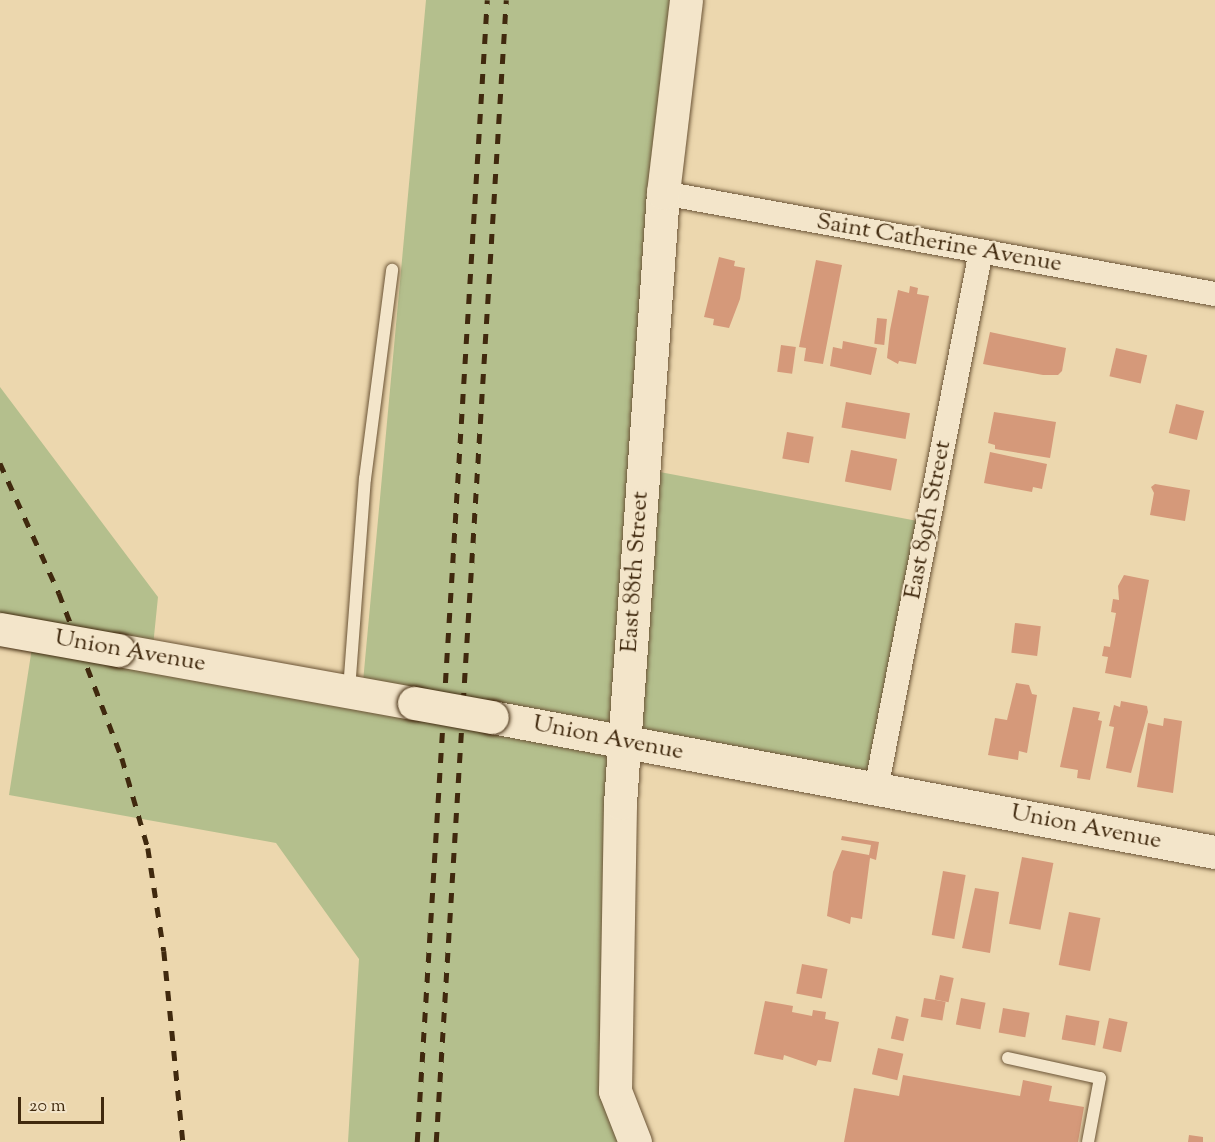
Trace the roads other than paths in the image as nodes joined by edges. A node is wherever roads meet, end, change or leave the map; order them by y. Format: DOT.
graph roads {
  1 [pos="686,0"];
  2 [pos="663,193"];
  3 [pos="981,251"];
  4 [pos="392,270"];
  5 [pos="1215,294"];
  6 [pos="0,628"];
  7 [pos="349,691"];
  8 [pos="624,740"];
  9 [pos="876,789"];
  10 [pos="1215,852"];
  11 [pos="1008,1058"];
  12 [pos="635,1142"];
  13 [pos="1088,1142"];
  1 -- 2 [label="main road, East 88th Street"];
  2 -- 3 [label="street, Saint Catherine Avenue"];
  2 -- 8 [label="main road, East 88th Street"];
  3 -- 5 [label="street, Saint Catherine Avenue"];
  3 -- 9 [label="street, East 89th Street"];
  4 -- 7 [label="lane"];
  6 -- 7 [label="main road, Union Avenue, bridge"];
  7 -- 8 [label="main road, Union Avenue, bridge"];
  8 -- 9 [label="main road, Union Avenue"];
  8 -- 12 [label="main road, East 88th Street"];
  9 -- 10 [label="main road, Union Avenue"];
  11 -- 13 [label="lane"];
}
